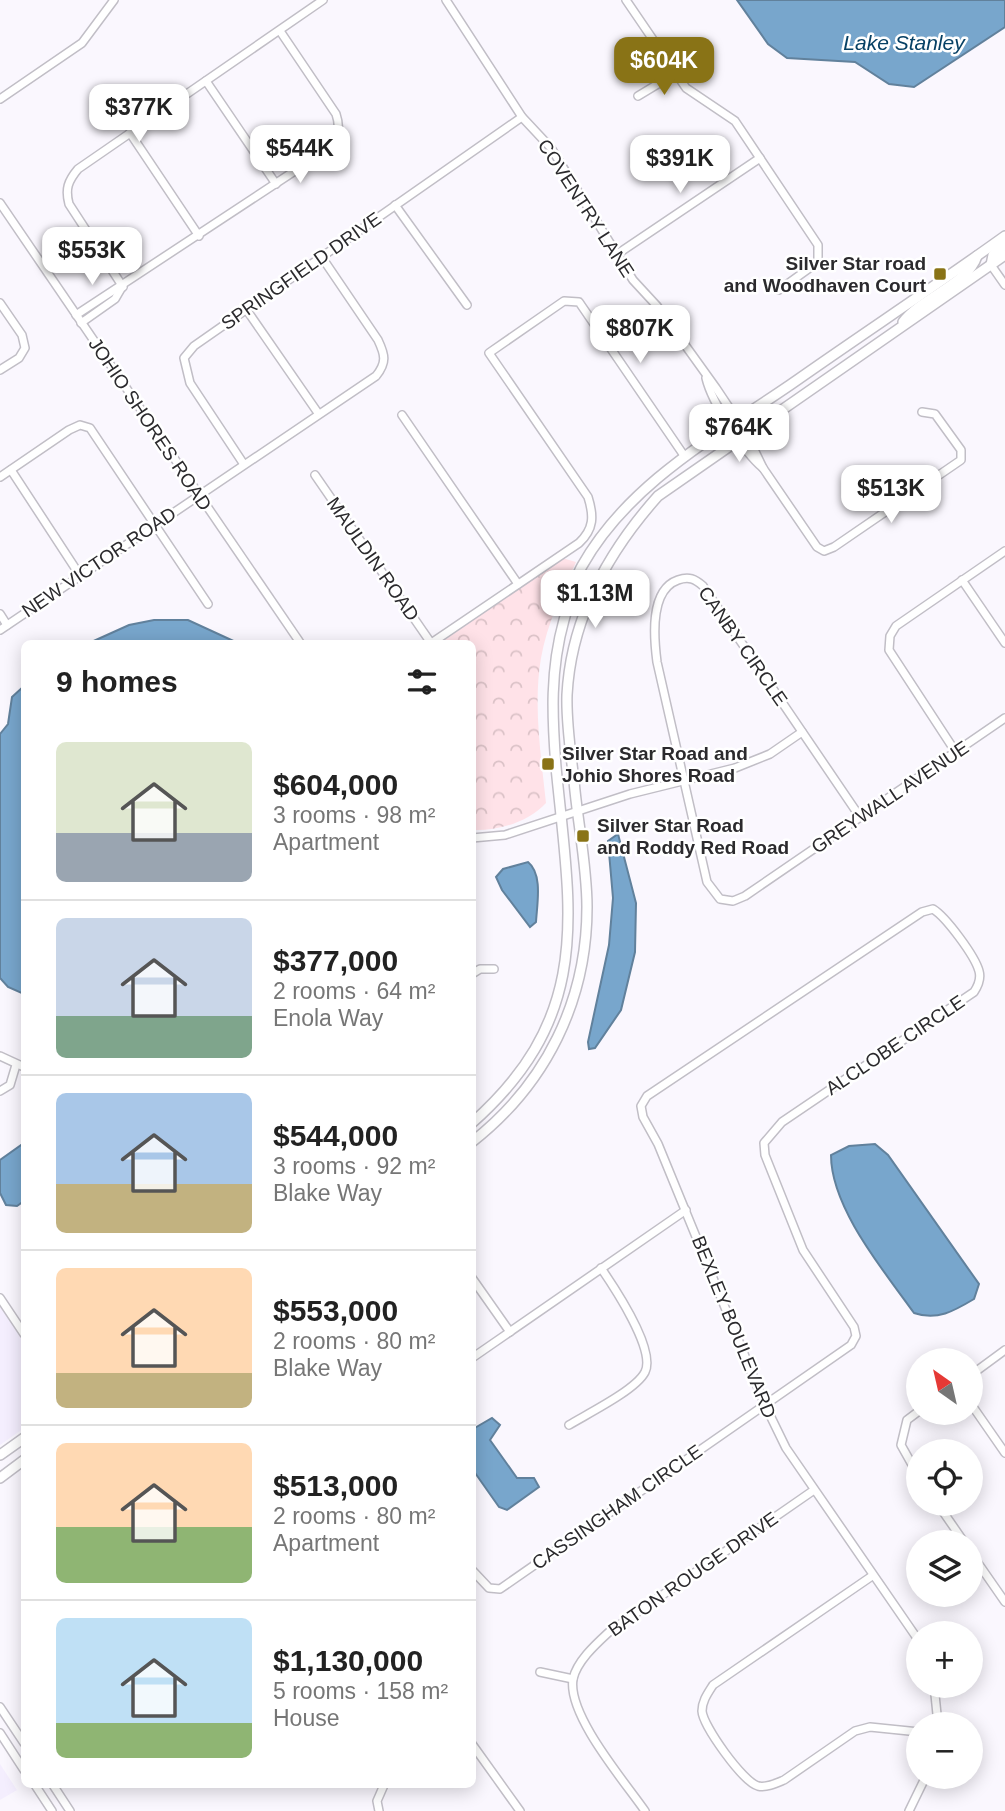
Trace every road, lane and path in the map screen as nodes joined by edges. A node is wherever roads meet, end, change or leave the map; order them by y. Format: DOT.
graph roads {
  1 [pos="114,0"];
  2 [pos="323,0"];
  3 [pos="446,0"];
  4 [pos="626,0"];
  5 [pos="279,31"];
  6 [pos="676,73"];
  7 [pos="206,81"];
  8 [pos="638,96"];
  9 [pos="0,99"];
  10 [pos="522,117"];
  11 [pos="130,133"];
  12 [pos="760,158"];
  13 [pos="276,184"];
  14 [pos="0,203"];
  15 [pos="395,205"];
  16 [pos="199,236"];
  17 [pos="1005,236"];
  18 [pos="1005,245"];
  19 [pos="616,255"];
  20 [pos="1005,255"];
  21 [pos="321,256"];
  22 [pos="977,256"];
  23 [pos="991,265"];
  24 [pos="1005,285"];
  25 [pos="122,287"];
  26 [pos="779,290"];
  27 [pos="0,303"];
  28 [pos="467,305"];
  29 [pos="246,309"];
  30 [pos="76,315"];
  31 [pos="81,323"];
  32 [pos="898,330"];
  33 [pos="0,370"];
  34 [pos="922,412"];
  35 [pos="318,413"];
  36 [pos="402,415"];
  37 [pos="735,422"];
  38 [pos="742,435"];
  39 [pos="685,457"];
  40 [pos="243,463"];
  41 [pos="11,470"];
  42 [pos="315,475"];
  43 [pos="0,477"];
  44 [pos="198,494"];
  45 [pos="154,524"];
  46 [pos="1005,551"];
  47 [pos="79,575"];
  48 [pos="962,580"];
  49 [pos="518,584"];
  50 [pos="208,604"];
  51 [pos="0,614"];
  52 [pos="8,625"];
  53 [pos="0,630"];
  54 [pos="298,640"];
  55 [pos="427,640"];
  56 [pos="436,640"];
  57 [pos="1005,643"];
  58 [pos="1005,718"];
  59 [pos="802,732"];
  60 [pos="955,751"];
  61 [pos="682,781"];
  62 [pos="577,810"];
  63 [pos="561,817"];
  64 [pos="860,817"];
  65 [pos="476,838"];
  66 [pos="707,882"];
  67 [pos="494,969"];
  68 [pos="476,972"];
  69 [pos="0,1056"];
  70 [pos="16,1065"];
  71 [pos="21,1066"];
  72 [pos="0,1091"];
  73 [pos="492,1106"];
  74 [pos="476,1120"];
  75 [pos="476,1127"];
  76 [pos="476,1138"];
  77 [pos="686,1210"];
  78 [pos="601,1268"];
  79 [pos="476,1284"];
  80 [pos="0,1298"];
  81 [pos="21,1330"];
  82 [pos="510,1332"];
  83 [pos="1005,1350"];
  84 [pos="476,1355"];
  85 [pos="984,1365"];
  86 [pos="765,1405"];
  87 [pos="984,1423"];
  88 [pos="906,1424"];
  89 [pos="569,1425"];
  90 [pos="21,1440"];
  91 [pos="1005,1453"];
  92 [pos="906,1454"];
  93 [pos="0,1455"];
  94 [pos="21,1462"];
  95 [pos="0,1478"];
  96 [pos="814,1490"];
  97 [pos="983,1570"];
  98 [pos="476,1574"];
  99 [pos="872,1576"];
  100 [pos="1005,1602"];
  101 [pos="906,1623"];
  102 [pos="540,1672"];
  103 [pos="573,1679"];
  104 [pos="0,1707"];
  105 [pos="906,1731"];
  106 [pos="0,1733"];
  107 [pos="21,1738"];
  108 [pos="476,1750"];
  109 [pos="21,1765"];
  110 [pos="37,1788"];
  111 [pos="55,1788"];
  112 [pos="383,1788"];
  113 [pos="920,1789"];
  114 [pos="52,1811"];
  115 [pos="70,1811"];
  116 [pos="379,1811"];
  117 [pos="520,1811"];
  118 [pos="645,1811"];
  119 [pos="909,1811"];
  1 -- 9 [label="street"];
  2 -- 5 [label="street"];
  3 -- 10 [label="street, COVENTRY LANE"];
  4 -- 6 [label="street"];
  5 -- 7 [label="street"];
  5 -- 13 [label="street"];
  6 -- 8 [label="street"];
  6 -- 12 [label="street"];
  7 -- 11 [label="street"];
  7 -- 13 [label="street"];
  10 -- 15 [label="street, SPRINGFIELD DRIVE"];
  10 -- 19 [label="street, COVENTRY LANE"];
  11 -- 16 [label="street"];
  11 -- 25 [label="street"];
  12 -- 19 [label="street"];
  12 -- 26 [label="street"];
  13 -- 16 [label="street"];
  14 -- 30 [label="street, JOHIO SHORES ROAD"];
  15 -- 21 [label="street, SPRINGFIELD DRIVE"];
  15 -- 28 [label="street"];
  16 -- 25 [label="street"];
  17 -- 22 [label="main road"];
  18 -- 23 [label="main road"];
  19 -- 37 [label="street, COVENTRY LANE"];
  20 -- 23 [label="main road"];
  21 -- 29 [label="street, SPRINGFIELD DRIVE"];
  21 -- 35 [label="street, NEW VICTOR ROAD"];
  22 -- 32 [label="main road"];
  22 -- 37 [label="main road"];
  23 -- 24 [label="street"];
  23 -- 32 [label="main road"];
  25 -- 30 [label="street"];
  25 -- 31 [label="street"];
  27 -- 33 [label="street"];
  29 -- 35 [label="street"];
  29 -- 40 [label="street, SPRINGFIELD DRIVE"];
  30 -- 31 [label="street, JOHIO SHORES ROAD"];
  31 -- 44 [label="street, JOHIO SHORES ROAD"];
  32 -- 38 [label="main road"];
  34 -- 38 [label="street, COVENTRY LANE"];
  35 -- 40 [label="street, NEW VICTOR ROAD"];
  36 -- 49 [label="street"];
  37 -- 38 [label="street, COVENTRY LANE"];
  37 -- 39 [label="main road"];
  38 -- 62 [label="main road"];
  39 -- 49 [label="street"];
  39 -- 63 [label="main road"];
  40 -- 44 [label="street, NEW VICTOR ROAD"];
  41 -- 43 [label="street"];
  41 -- 45 [label="street"];
  41 -- 47 [label="street"];
  42 -- 55 [label="street, MAULDIN ROAD"];
  44 -- 45 [label="street, NEW VICTOR ROAD"];
  44 -- 54 [label="street, JOHIO SHORES ROAD"];
  45 -- 47 [label="street, NEW VICTOR ROAD"];
  45 -- 50 [label="street"];
  46 -- 48 [label="street"];
  47 -- 52 [label="street, NEW VICTOR ROAD"];
  48 -- 57 [label="street"];
  48 -- 60 [label="street"];
  49 -- 56 [label="street"];
  51 -- 52 [label="street"];
  52 -- 53 [label="street, NEW VICTOR ROAD"];
  58 -- 60 [label="street, GREYWALL AVENUE"];
  59 -- 61 [label="street"];
  59 -- 61 [label="street, CANBY CIRCLE"];
  59 -- 64 [label="street, CANBY CIRCLE"];
  60 -- 64 [label="street, GREYWALL AVENUE"];
  61 -- 62 [label="street"];
  61 -- 66 [label="street, CANBY CIRCLE"];
  62 -- 63 [label="street"];
  62 -- 76 [label="main road"];
  63 -- 65 [label="street"];
  63 -- 73 [label="main road"];
  64 -- 66 [label="street, GREYWALL AVENUE"];
  67 -- 68 [label="street"];
  69 -- 70 [label="street"];
  70 -- 71 [label="street"];
  70 -- 72 [label="street"];
  73 -- 74 [label="main road"];
  73 -- 75 [label="main road"];
  77 -- 78 [label="street"];
  77 -- 86 [label="street, BEXLEY BOULEVARD"];
  77 -- 86 [label="street, ALCLOBE CIRCLE"];
  78 -- 82 [label="street"];
  78 -- 89 [label="street"];
  79 -- 82 [label="street"];
  80 -- 81 [label="street"];
  82 -- 84 [label="street"];
  83 -- 85 [label="street"];
  86 -- 96 [label="street, BEXLEY BOULEVARD"];
  86 -- 98 [label="street, CASSINGHAM CIRCLE"];
  87 -- 91 [label="street"];
  88 -- 92 [label="street"];
  90 -- 93 [label="main road"];
  94 -- 95 [label="main road"];
  96 -- 99 [label="street, BEXLEY BOULEVARD"];
  96 -- 103 [label="street, BATON ROUGE DRIVE"];
  97 -- 100 [label="street"];
  99 -- 101 [label="street, BEXLEY BOULEVARD"];
  99 -- 105 [label="street"];
  102 -- 103 [label="street"];
  103 -- 118 [label="street"];
  104 -- 107 [label="street"];
  106 -- 109 [label="street"];
  108 -- 117 [label="street"];
  110 -- 114 [label="street"];
  111 -- 115 [label="street"];
  112 -- 116 [label="street"];
  113 -- 119 [label="street"];
}
